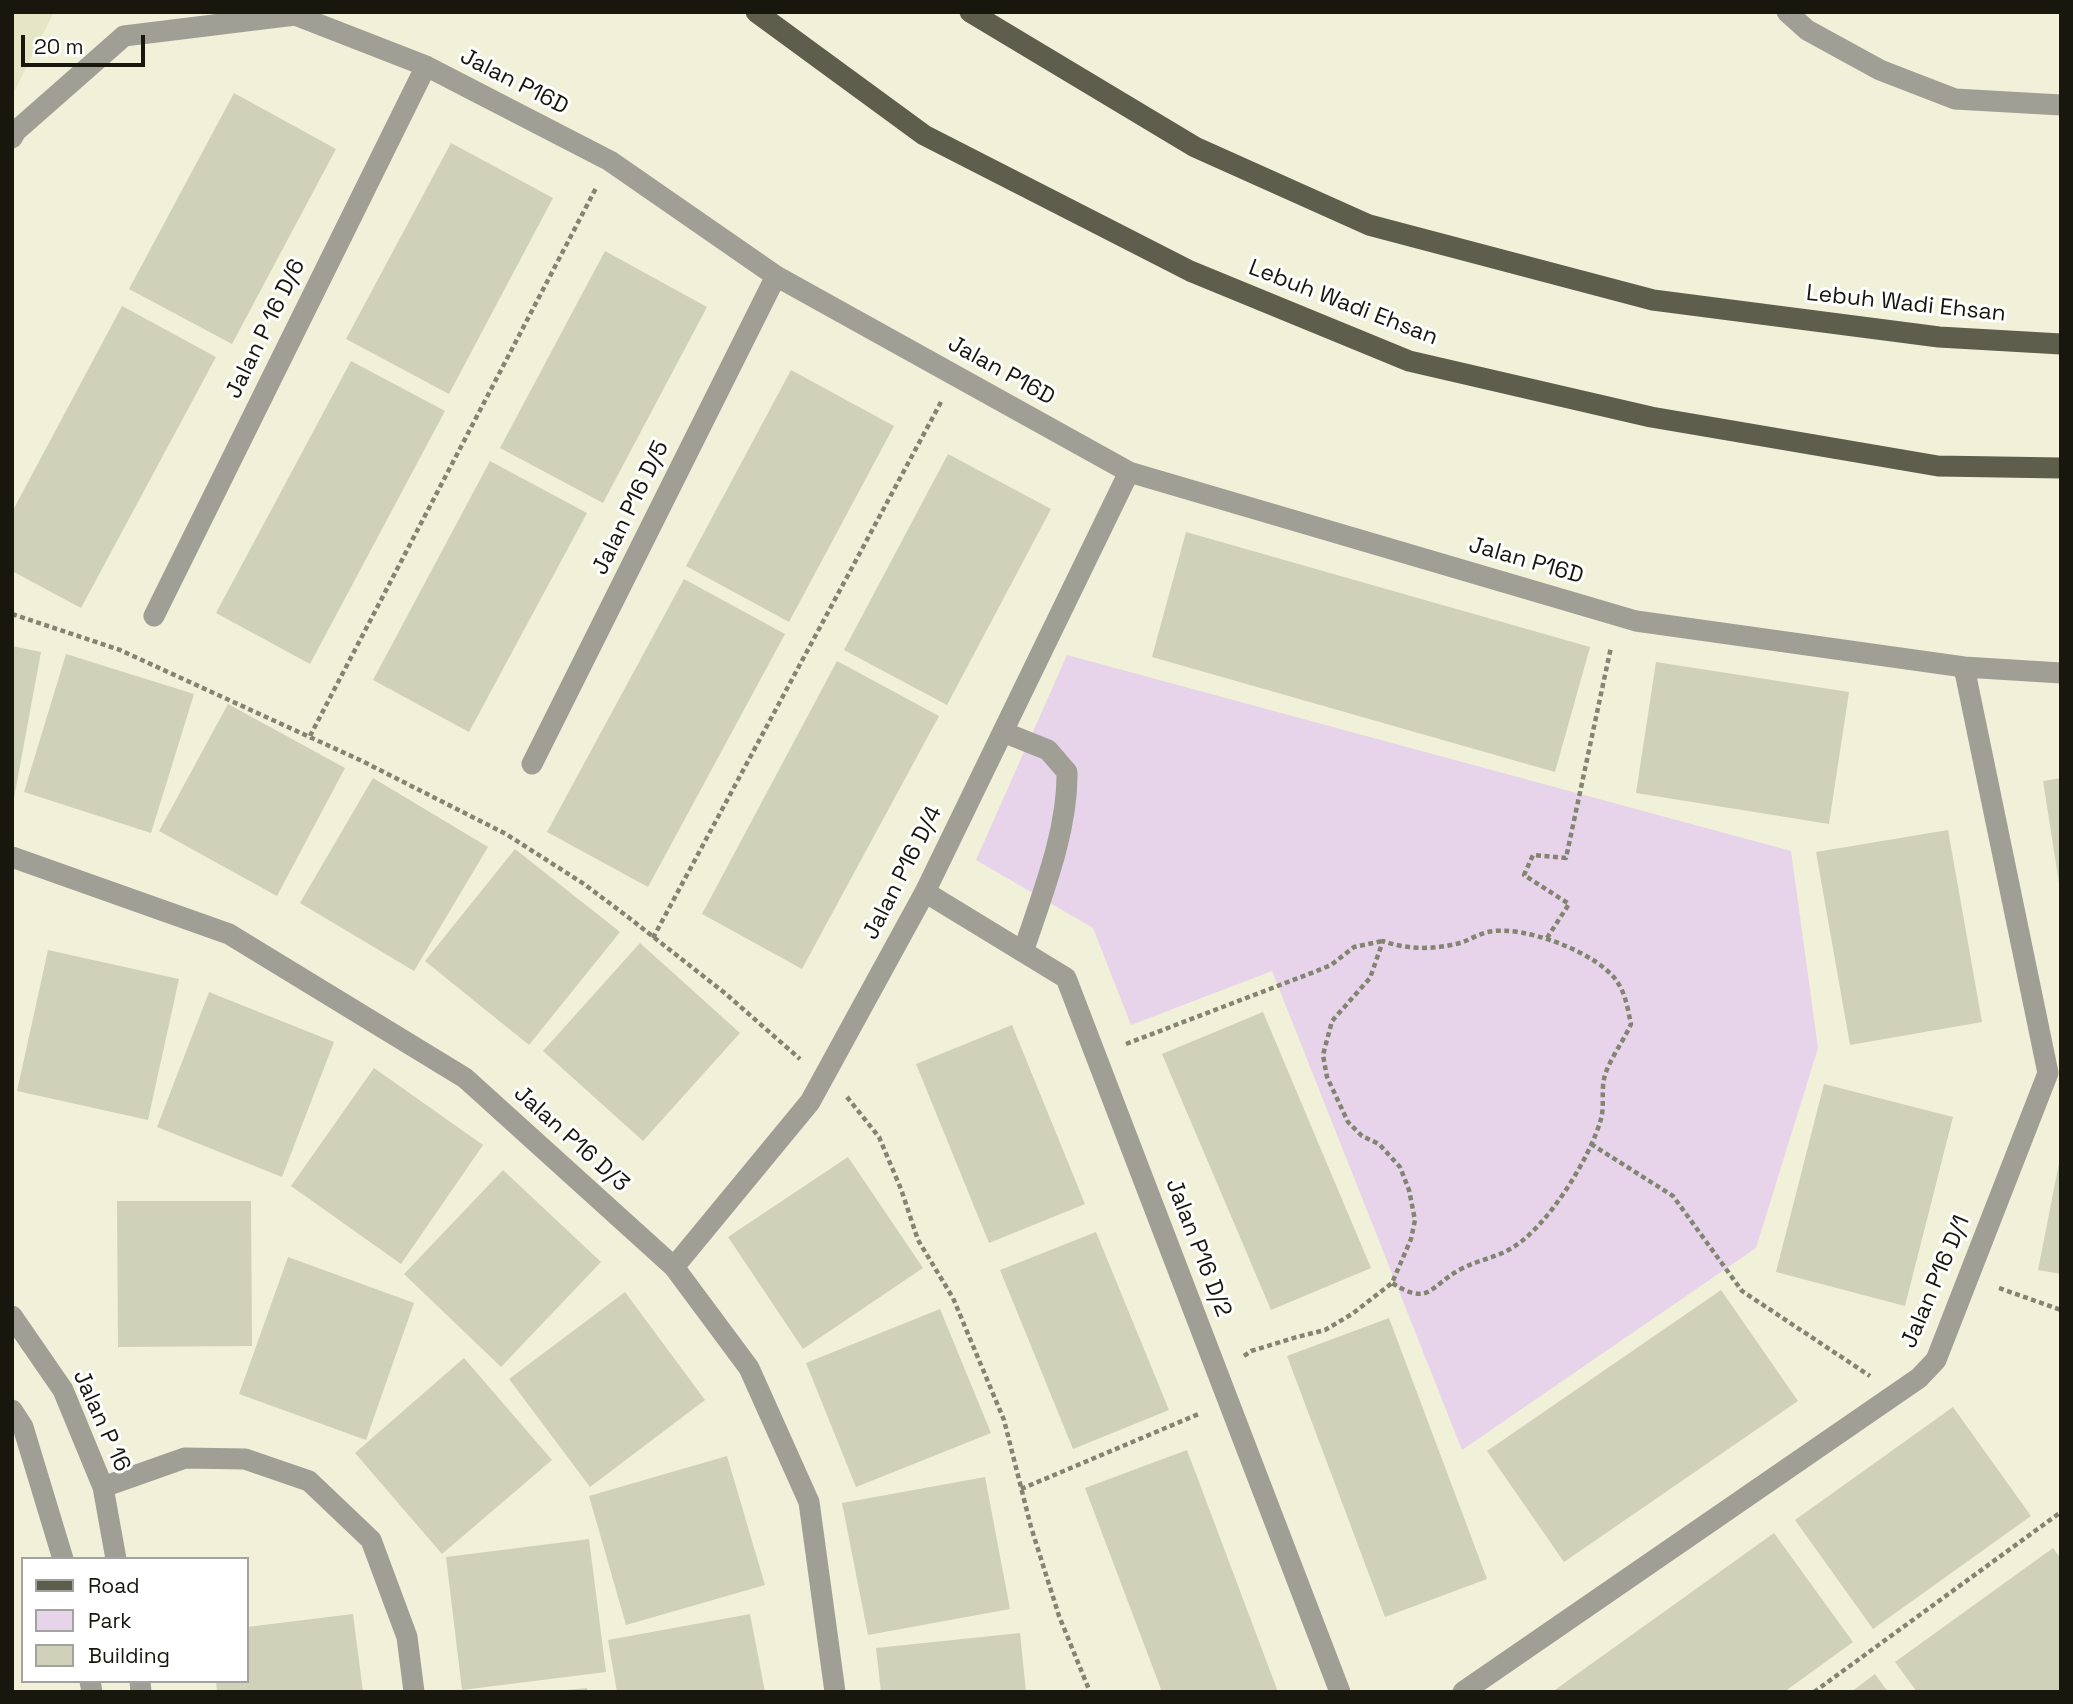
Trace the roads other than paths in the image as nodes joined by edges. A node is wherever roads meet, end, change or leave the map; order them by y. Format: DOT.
graph roads {
  1 [pos="756,12"];
  2 [pos="970,12"];
  3 [pos="1787,12"];
  4 [pos="426,66"];
  5 [pos="2061,105"];
  6 [pos="12,138"];
  7 [pos="776,275"];
  8 [pos="2061,330"];
  9 [pos="1939,337"];
  10 [pos="2061,344"];
  11 [pos="1938,466"];
  12 [pos="2061,468"];
  13 [pos="1129,472"];
  14 [pos="2061,480"];
  15 [pos="154,616"];
  16 [pos="1964,667"];
  17 [pos="2061,673"];
  18 [pos="1003,732"];
  19 [pos="532,764"];
  20 [pos="12,857"];
  21 [pos="925,892"];
  22 [pos="1023,952"];
  23 [pos="674,1267"];
  24 [pos="12,1316"];
  25 [pos="12,1410"];
  26 [pos="103,1487"];
  27 [pos="62,1557"];
  28 [pos="116,1557"];
  29 [pos="414,1692"];
  30 [pos="835,1692"];
  31 [pos="1340,1692"];
  32 [pos="1463,1692"];
  1 -- 11 [label="main road, Lebuh Wadi Ehsan"];
  2 -- 9 [label="main road, Lebuh Wadi Ehsan"];
  3 -- 5 [label="street"];
  4 -- 6 [label="street, Jalan P16D"];
  4 -- 7 [label="street, Jalan P16D"];
  4 -- 15 [label="street, Jalan P 16 D/6"];
  7 -- 13 [label="street, Jalan P16D"];
  7 -- 19 [label="street, Jalan P16 D/5"];
  8 -- 9 [label="main road"];
  9 -- 10 [label="main road, Lebuh Wadi Ehsan"];
  11 -- 12 [label="main road, Lebuh Wadi Ehsan"];
  11 -- 14 [label="main road"];
  13 -- 16 [label="street, Jalan P16D"];
  13 -- 18 [label="street, Jalan P16 D/4"];
  16 -- 17 [label="street, Jalan P16D"];
  16 -- 32 [label="street, Jalan P16 D/1"];
  18 -- 21 [label="street, Jalan P16 D/4"];
  18 -- 22 [label="street"];
  20 -- 23 [label="street, Jalan P16 D/3"];
  21 -- 22 [label="street, Jalan P16 D/2"];
  21 -- 23 [label="street, Jalan P16 D/4"];
  22 -- 31 [label="street, Jalan P16 D/2"];
  23 -- 30 [label="street, Jalan P16 D/3"];
  24 -- 26 [label="street, Jalan P 16"];
  25 -- 27 [label="street"];
  26 -- 28 [label="street, Jalan P 16"];
  26 -- 29 [label="street"];
}
